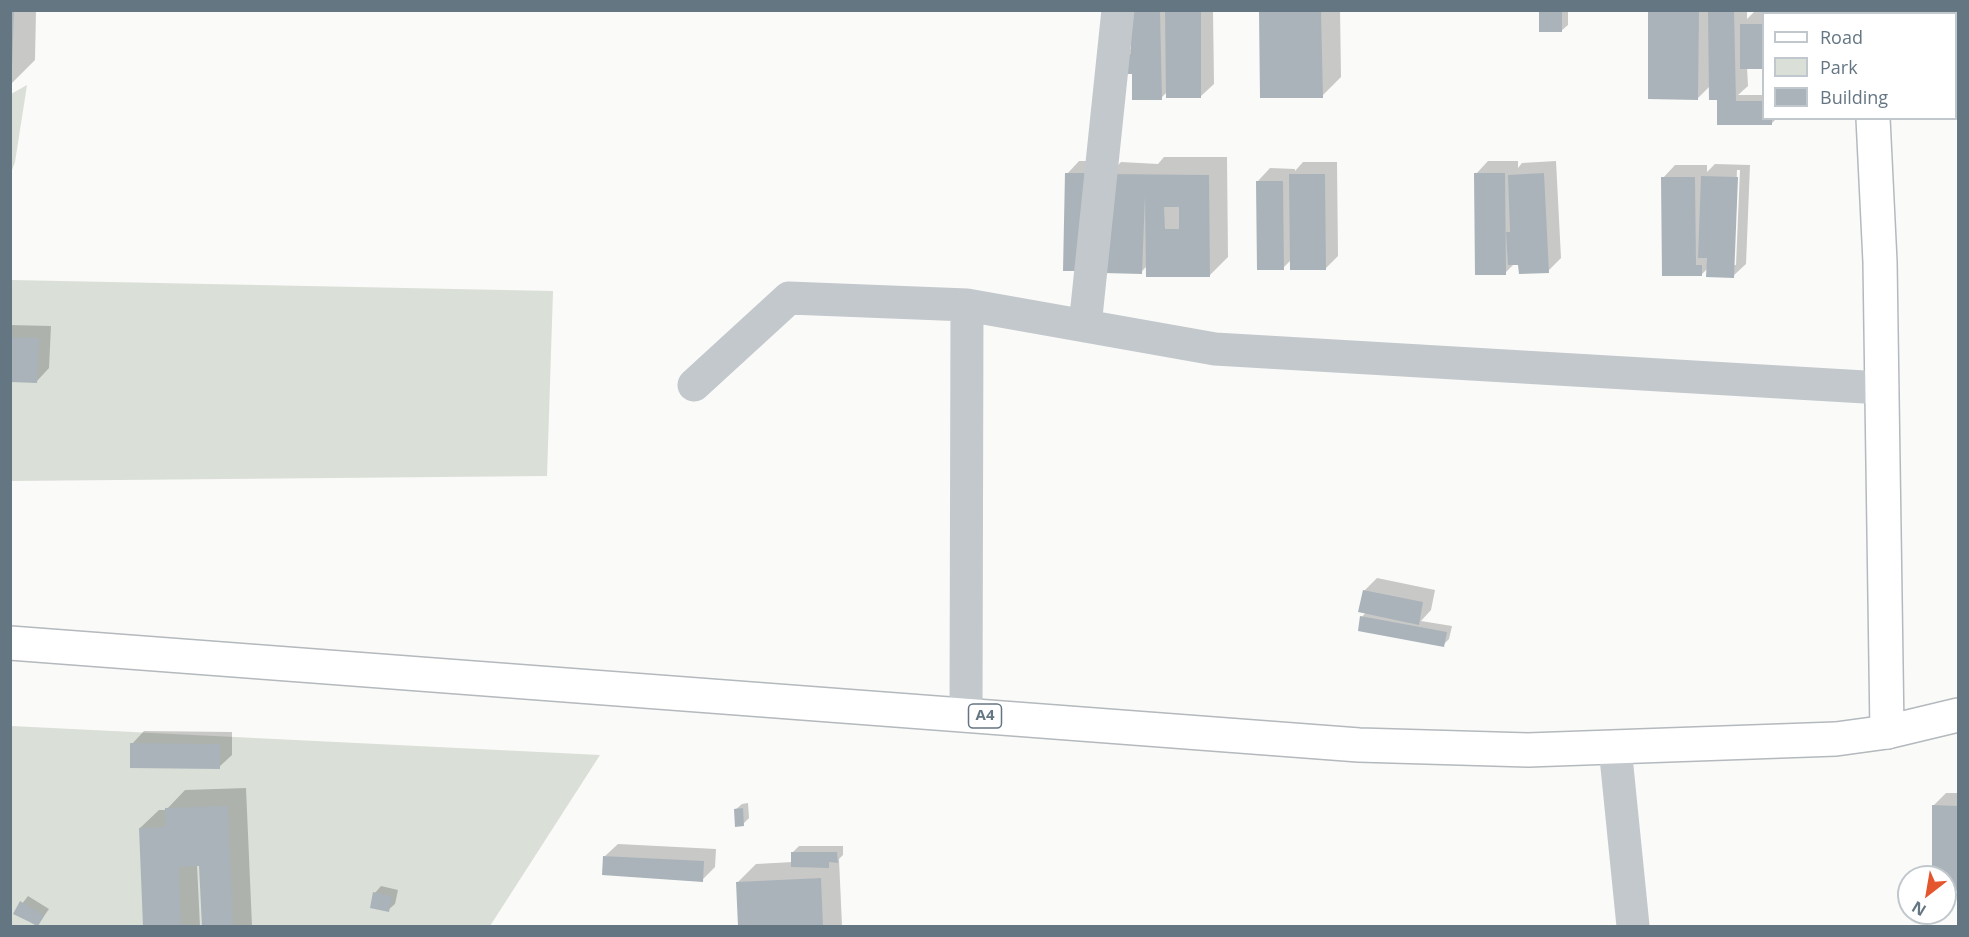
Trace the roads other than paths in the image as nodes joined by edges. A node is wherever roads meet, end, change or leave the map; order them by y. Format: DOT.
graph roads {
  1 [pos="1118,10"];
  2 [pos="1873,120"];
  3 [pos="967,305"];
  4 [pos="1085,326"];
  5 [pos="694,385"];
  6 [pos="1882,388"];
  7 [pos="10,643"];
  8 [pos="1959,714"];
  9 [pos="966,715"];
  10 [pos="1887,732"];
  11 [pos="1615,747"];
  12 [pos="1634,927"];
  1 -- 4 [label="street"];
  2 -- 6 [label="main road"];
  3 -- 4 [label="street"];
  3 -- 5 [label="street"];
  3 -- 9 [label="street"];
  4 -- 6 [label="street"];
  6 -- 10 [label="main road"];
  7 -- 9 [label="main road, A4"];
  8 -- 10 [label="main road, A4"];
  9 -- 11 [label="main road, A4"];
  10 -- 11 [label="main road, A4"];
  11 -- 12 [label="street"];
}
